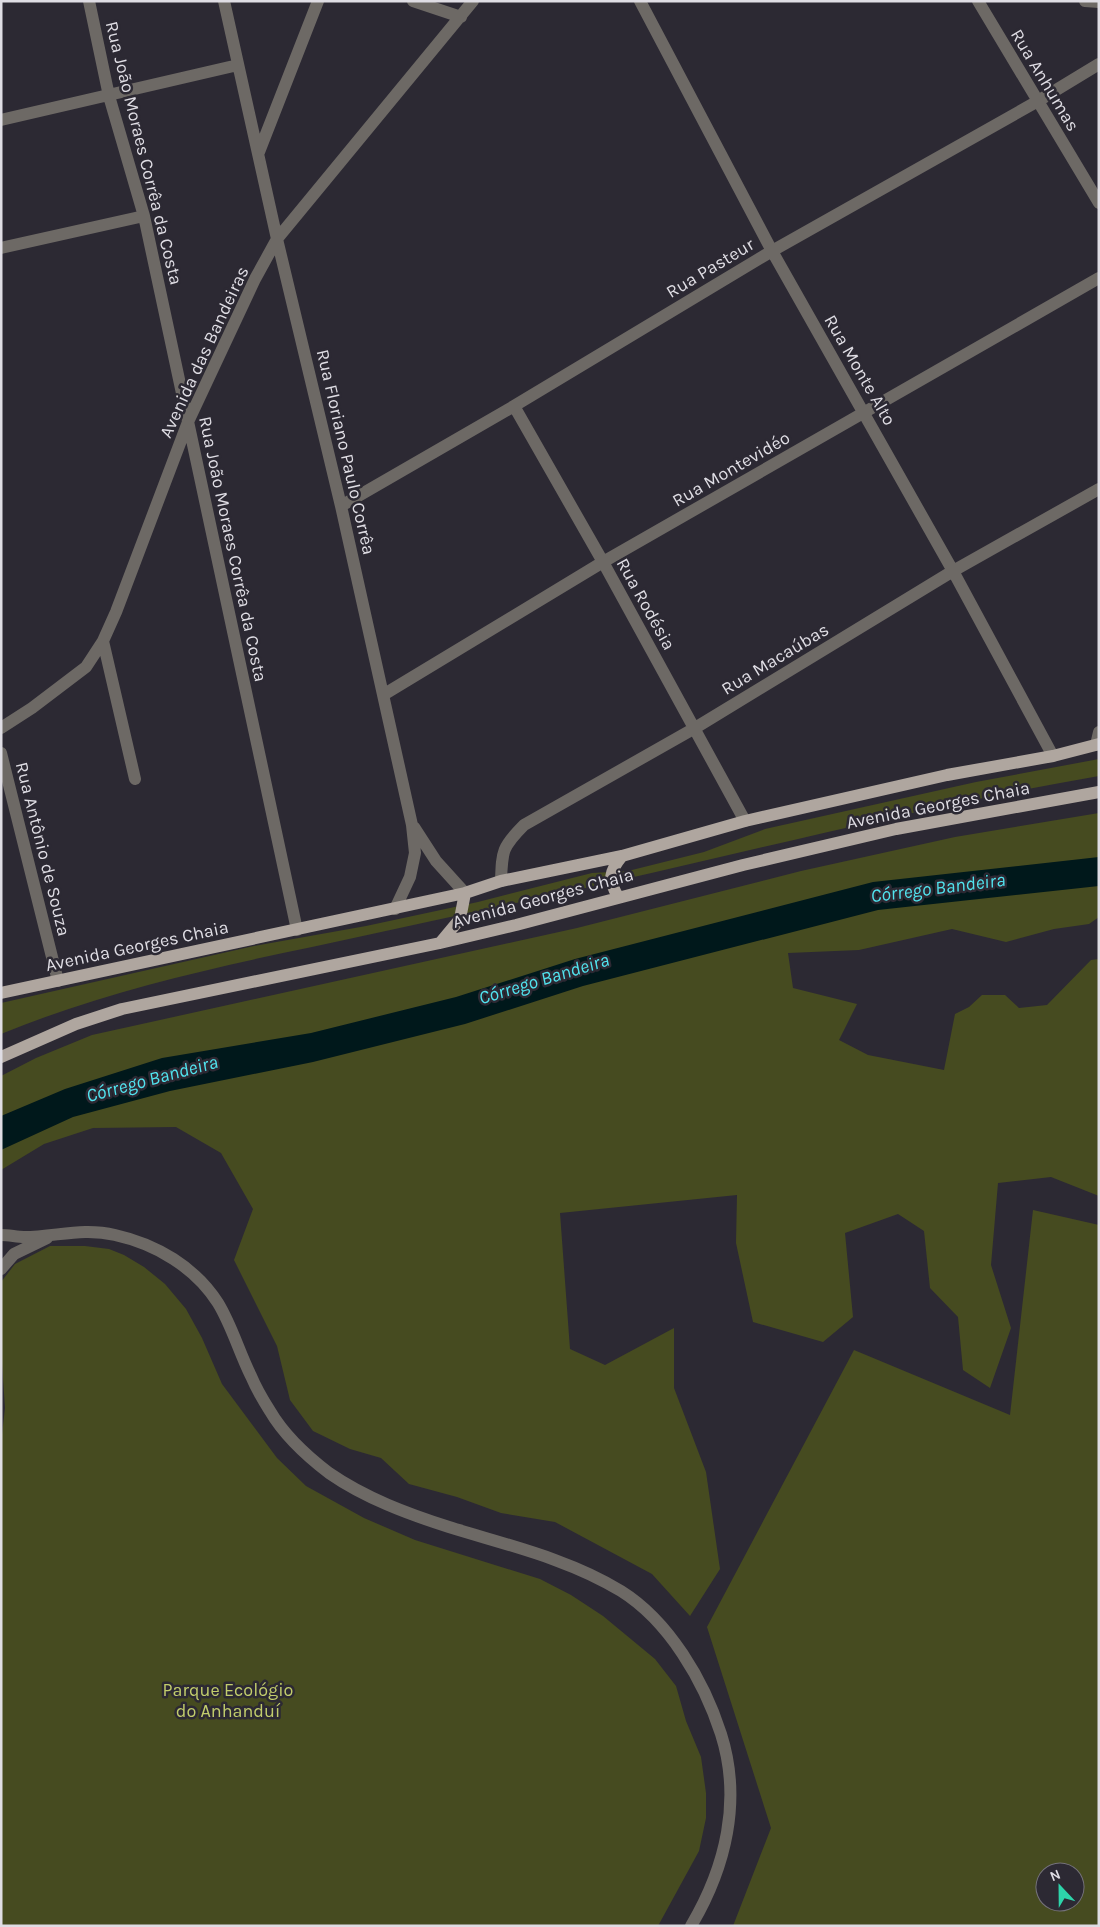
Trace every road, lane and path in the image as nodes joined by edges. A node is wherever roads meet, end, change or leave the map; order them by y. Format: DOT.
graph roads {
  1 [pos="89,1"];
  2 [pos="224,1"];
  3 [pos="318,1"];
  4 [pos="413,1"];
  5 [pos="473,1"];
  6 [pos="640,1"];
  7 [pos="978,1"];
  8 [pos="1085,1"];
  9 [pos="1099,2"];
  10 [pos="461,17"];
  11 [pos="1099,64"];
  12 [pos="238,65"];
  13 [pos="109,96"];
  14 [pos="1038,101"];
  15 [pos="1,120"];
  16 [pos="259,152"];
  17 [pos="1099,203"];
  18 [pos="144,216"];
  19 [pos="277,239"];
  20 [pos="1,248"];
  21 [pos="772,251"];
  22 [pos="1099,278"];
  23 [pos="514,406"];
  24 [pos="865,414"];
  25 [pos="188,422"];
  26 [pos="1099,489"];
  27 [pos="341,506"];
  28 [pos="603,562"];
  29 [pos="953,571"];
  30 [pos="103,641"];
  31 [pos="383,695"];
  32 [pos="1,728"];
  33 [pos="695,728"];
  34 [pos="1098,740"];
  35 [pos="1,753"];
  36 [pos="1052,756"];
  37 [pos="136,779"];
  38 [pos="1099,792"];
  39 [pos="745,821"];
  40 [pos="412,825"];
  41 [pos="622,856"];
  42 [pos="501,881"];
  43 [pos="464,893"];
  44 [pos="618,897"];
  45 [pos="395,908"];
  46 [pos="297,930"];
  47 [pos="440,943"];
  48 [pos="58,981"];
  49 [pos="1,993"];
  50 [pos="1,1057"];
  51 [pos="56,1234"];
  52 [pos="1,1235"];
  53 [pos="1,1269"];
  54 [pos="691,1926"];
  1 -- 13 [label="street, Rua João Moraes Corrêa da Costa"];
  2 -- 12 [label="street, Rua Floriano Paulo Corrêa"];
  3 -- 16 [label="street"];
  4 -- 10 [label="street"];
  5 -- 10 [label="street, Avenida das Bandeiras"];
  6 -- 21 [label="street, Rua Monte Alto"];
  7 -- 14 [label="street, Rua Anhumas"];
  8 -- 9 [label="street"];
  10 -- 19 [label="street, Avenida das Bandeiras"];
  11 -- 14 [label="street, Rua Pasteur"];
  12 -- 13 [label="street"];
  12 -- 16 [label="street, Rua Floriano Paulo Corrêa"];
  13 -- 15 [label="street"];
  13 -- 18 [label="street, Rua João Moraes Corrêa da Costa"];
  14 -- 17 [label="street, Rua Anhumas"];
  14 -- 21 [label="street, Rua Pasteur"];
  16 -- 19 [label="street, Rua Floriano Paulo Corrêa"];
  18 -- 20 [label="street"];
  18 -- 25 [label="street, Rua João Moraes Corrêa da Costa"];
  19 -- 25 [label="street, Avenida das Bandeiras"];
  19 -- 27 [label="street, Rua Floriano Paulo Corrêa"];
  21 -- 23 [label="street, Rua Pasteur"];
  21 -- 24 [label="street, Rua Monte Alto"];
  22 -- 24 [label="street, Rua Montevidéo"];
  23 -- 27 [label="street, Rua Pasteur"];
  23 -- 28 [label="street, Rua Rodésia"];
  24 -- 28 [label="street, Rua Montevidéo"];
  24 -- 29 [label="street, Rua Monte Alto"];
  25 -- 30 [label="street, Avenida das Bandeiras"];
  25 -- 46 [label="street, Rua João Moraes Corrêa da Costa"];
  26 -- 29 [label="street, Rua Macaúbas"];
  27 -- 31 [label="street, Rua Floriano Paulo Corrêa"];
  28 -- 31 [label="street, Rua Montevidéo"];
  28 -- 33 [label="street, Rua Rodésia"];
  29 -- 33 [label="street, Rua Macaúbas"];
  29 -- 36 [label="street, Rua Monte Alto"];
  30 -- 32 [label="street, Avenida das Bandeiras"];
  30 -- 37 [label="street"];
  31 -- 40 [label="street, Rua Floriano Paulo Corrêa"];
  33 -- 39 [label="street, Rua Rodésia"];
  33 -- 42 [label="street, Rua Macaúbas"];
  34 -- 36 [label="main road, Avenida Georges Chaia"];
  35 -- 48 [label="street, Rua Antônio de Souza"];
  36 -- 39 [label="main road, Avenida Georges Chaia"];
  38 -- 44 [label="main road, Avenida Georges Chaia"];
  39 -- 41 [label="main road, Avenida Georges Chaia"];
  40 -- 43 [label="street"];
  40 -- 45 [label="street, Rua Floriano Paulo Corrêa"];
  41 -- 42 [label="main road, Avenida Georges Chaia"];
  41 -- 44 [label="main road"];
  42 -- 43 [label="main road, Avenida Georges Chaia"];
  43 -- 45 [label="main road, Avenida Georges Chaia"];
  43 -- 47 [label="main road"];
  44 -- 47 [label="main road, Avenida Georges Chaia"];
  45 -- 46 [label="main road, Avenida Georges Chaia"];
  46 -- 48 [label="main road, Avenida Georges Chaia"];
  47 -- 50 [label="main road, Avenida Georges Chaia"];
  48 -- 49 [label="main road, Avenida Georges Chaia"];
  51 -- 52 [label="street"];
  51 -- 53 [label="street"];
  51 -- 54 [label="street"];
}
